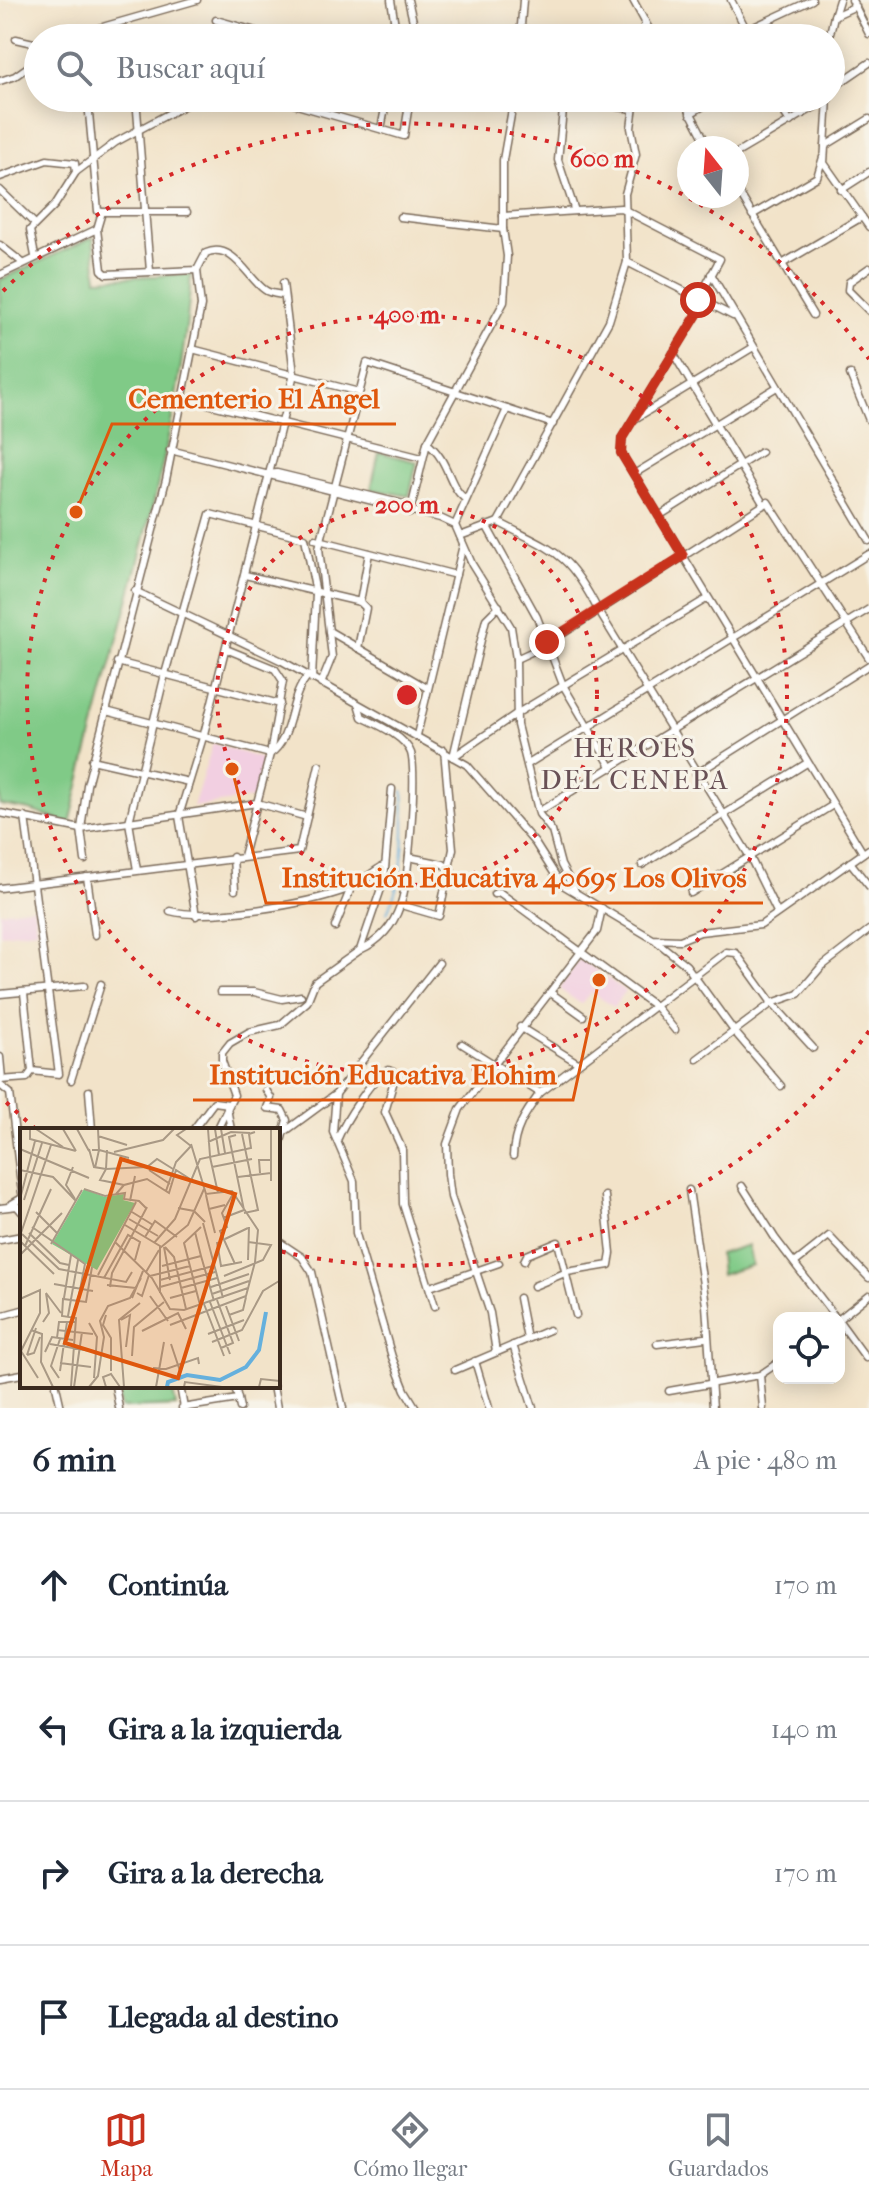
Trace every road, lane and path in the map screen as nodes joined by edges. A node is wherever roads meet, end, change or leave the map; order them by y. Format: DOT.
graph roads {
  1 [pos="197,0"];
  2 [pos="391,0"];
  3 [pos="408,0"];
  4 [pos="523,0"];
  5 [pos="633,0"];
  6 [pos="731,0"];
  7 [pos="812,0"];
  8 [pos="839,0"];
  9 [pos="854,3"];
  10 [pos="834,16"];
  11 [pos="216,20"];
  12 [pos="645,21"];
  13 [pos="113,24"];
  14 [pos="230,24"];
  15 [pos="395,24"];
  16 [pos="414,24"];
  17 [pos="521,24"];
  18 [pos="644,24"];
  19 [pos="647,24"];
  20 [pos="743,24"];
  21 [pos="757,24"];
  22 [pos="832,24"];
  23 [pos="869,34"];
  24 [pos="16,39"];
  25 [pos="24,41"];
  26 [pos="869,63"];
  27 [pos="24,70"];
  28 [pos="845,79"];
  29 [pos="0,81"];
  30 [pos="89,112"];
  31 [pos="137,112"];
  32 [pos="172,112"];
  33 [pos="322,112"];
  34 [pos="384,112"];
  35 [pos="408,112"];
  36 [pos="512,112"];
  37 [pos="563,112"];
  38 [pos="633,112"];
  39 [pos="693,112"];
  40 [pos="784,112"];
  41 [pos="806,112"];
  42 [pos="827,112"];
  43 [pos="690,114"];
  44 [pos="869,119"];
  45 [pos="790,122"];
  46 [pos="381,129"];
  47 [pos="138,130"];
  48 [pos="702,136"];
  49 [pos="749,146"];
  50 [pos="824,147"];
  51 [pos="824,156"];
  52 [pos="93,159"];
  53 [pos="76,172"];
  54 [pos="869,172"];
  55 [pos="0,177"];
  56 [pos="0,190"];
  57 [pos="841,190"];
  58 [pos="748,208"];
  59 [pos="624,210"];
  60 [pos="575,211"];
  61 [pos="102,212"];
  62 [pos="145,212"];
  63 [pos="187,212"];
  64 [pos="752,215"];
  65 [pos="503,216"];
  66 [pos="400,217"];
  67 [pos="862,217"];
  68 [pos="34,223"];
  69 [pos="869,227"];
  70 [pos="97,229"];
  71 [pos="503,229"];
  72 [pos="0,245"];
  73 [pos="35,256"];
  74 [pos="627,262"];
  75 [pos="23,263"];
  76 [pos="782,264"];
  77 [pos="869,268"];
  78 [pos="197,270"];
  79 [pos="150,271"];
  80 [pos="711,274"];
  81 [pos="0,275"];
  82 [pos="283,283"];
  83 [pos="284,295"];
  84 [pos="701,302"];
  85 [pos="869,311"];
  86 [pos="813,315"];
  87 [pos="733,316"];
  88 [pos="752,348"];
  89 [pos="192,349"];
  90 [pos="673,353"];
  91 [pos="294,374"];
  92 [pos="850,374"];
  93 [pos="692,385"];
  94 [pos="777,387"];
  95 [pos="359,392"];
  96 [pos="457,392"];
  97 [pos="184,398"];
  98 [pos="507,409"];
  99 [pos="633,420"];
  100 [pos="869,420"];
  101 [pos="282,422"];
  102 [pos="553,424"];
  103 [pos="716,424"];
  104 [pos="349,440"];
  105 [pos="427,443"];
  106 [pos="170,450"];
  107 [pos="761,452"];
  108 [pos="422,458"];
  109 [pos="740,465"];
  110 [pos="267,474"];
  111 [pos="634,474"];
  112 [pos="335,490"];
  113 [pos="464,498"];
  114 [pos="764,505"];
  115 [pos="411,509"];
  116 [pos="659,516"];
  117 [pos="498,522"];
  118 [pos="255,525"];
  119 [pos="455,525"];
  120 [pos="486,525"];
  121 [pos="460,536"];
  122 [pos="318,539"];
  123 [pos="869,541"];
  124 [pos="463,545"];
  125 [pos="369,553"];
  126 [pos="869,554"];
  127 [pos="683,556"];
  128 [pos="245,575"];
  129 [pos="456,575"];
  130 [pos="821,584"];
  131 [pos="135,591"];
  132 [pos="321,595"];
  133 [pos="708,598"];
  134 [pos="360,602"];
  135 [pos="499,606"];
  136 [pos="869,609"];
  137 [pos="598,610"];
  138 [pos="183,614"];
  139 [pos="847,622"];
  140 [pos="329,631"];
  141 [pos="732,638"];
  142 [pos="229,639"];
  143 [pos="547,642"];
  144 [pos="358,648"];
  145 [pos="623,648"];
  146 [pos="226,649"];
  147 [pos="869,658"];
  148 [pos="516,659"];
  149 [pos="117,662"];
  150 [pos="869,665"];
  151 [pos="165,674"];
  152 [pos="756,678"];
  153 [pos="315,681"];
  154 [pos="563,685"];
  155 [pos="215,688"];
  156 [pos="427,688"];
  157 [pos="647,691"];
  158 [pos="280,704"];
  159 [pos="359,707"];
  160 [pos="106,711"];
  161 [pos="516,714"];
  162 [pos="781,720"];
  163 [pos="153,723"];
  164 [pos="588,727"];
  165 [pos="671,732"];
  166 [pos="204,734"];
  167 [pos="417,735"];
  168 [pos="444,750"];
  169 [pos="270,754"];
  170 [pos="453,757"];
  171 [pos="92,760"];
  172 [pos="807,763"];
  173 [pos="528,764"];
  174 [pos="319,765"];
  175 [pos="612,768"];
  176 [pos="141,771"];
  177 [pos="696,774"];
  178 [pos="189,782"];
  179 [pos="392,789"];
  180 [pos="257,803"];
  181 [pos="833,805"];
  182 [pos="543,809"];
  183 [pos="0,813"];
  184 [pos="179,816"];
  185 [pos="25,817"];
  186 [pos="307,817"];
  187 [pos="724,817"];
  188 [pos="129,822"];
  189 [pos="81,829"];
  190 [pos="866,851"];
  191 [pos="243,856"];
  192 [pos="233,857"];
  193 [pos="409,857"];
  194 [pos="750,857"];
  195 [pos="85,860"];
  196 [pos="850,862"];
  197 [pos="186,863"];
  198 [pos="385,865"];
  199 [pos="642,865"];
  200 [pos="137,870"];
  201 [pos="451,870"];
  202 [pos="87,877"];
  203 [pos="33,884"];
  204 [pos="869,886"];
  205 [pos="0,888"];
  206 [pos="351,888"];
  207 [pos="235,890"];
  208 [pos="691,893"];
  209 [pos="494,894"];
  210 [pos="576,894"];
  211 [pos="401,905"];
  212 [pos="602,908"];
  213 [pos="170,911"];
  214 [pos="777,912"];
  215 [pos="196,916"];
  216 [pos="335,927"];
  217 [pos="869,930"];
  218 [pos="95,935"];
  219 [pos="653,939"];
  220 [pos="360,950"];
  221 [pos="580,954"];
  222 [pos="439,963"];
  223 [pos="695,978"];
  224 [pos="101,984"];
  225 [pos="84,986"];
  226 [pos="50,989"];
  227 [pos="220,992"];
  228 [pos="24,993"];
  229 [pos="551,993"];
  230 [pos="0,994"];
  231 [pos="301,996"];
  232 [pos="772,1003"];
  233 [pos="656,1007"];
  234 [pos="583,1016"];
  235 [pos="520,1027"];
  236 [pos="675,1030"];
  237 [pos="734,1031"];
  238 [pos="462,1044"];
  239 [pos="813,1048"];
  240 [pos="0,1057"];
  241 [pos="697,1059"];
  242 [pos="578,1063"];
  243 [pos="493,1064"];
  244 [pos="32,1071"];
  245 [pos="71,1080"];
  246 [pos="1,1081"];
  247 [pos="781,1086"];
  248 [pos="266,1090"];
  249 [pos="89,1091"];
  250 [pos="540,1093"];
  251 [pos="336,1094"];
  252 [pos="227,1104"];
  253 [pos="92,1128"];
  254 [pos="194,1128"];
  255 [pos="218,1128"];
  256 [pos="231,1128"];
  257 [pos="286,1130"];
  258 [pos="338,1138"];
  259 [pos="280,1146"];
  260 [pos="513,1156"];
  261 [pos="20,1178"];
  262 [pos="742,1186"];
  263 [pos="689,1190"];
  264 [pos="605,1196"];
  265 [pos="20,1197"];
  266 [pos="10,1205"];
  267 [pos="0,1208"];
  268 [pos="20,1211"];
  269 [pos="20,1236"];
  270 [pos="0,1240"];
  271 [pos="280,1242"];
  272 [pos="524,1261"];
  273 [pos="796,1262"];
  274 [pos="499,1263"];
  275 [pos="476,1270"];
  276 [pos="567,1272"];
  277 [pos="869,1278"];
  278 [pos="534,1286"];
  279 [pos="430,1287"];
  280 [pos="869,1295"];
  281 [pos="519,1298"];
  282 [pos="435,1306"];
  283 [pos="20,1311"];
  284 [pos="832,1312"];
  285 [pos="845,1314"];
  286 [pos="576,1315"];
  287 [pos="0,1316"];
  288 [pos="549,1330"];
  289 [pos="845,1330"];
  290 [pos="705,1338"];
  291 [pos="527,1339"];
  292 [pos="657,1344"];
  293 [pos="513,1345"];
  294 [pos="496,1352"];
  295 [pos="866,1358"];
  296 [pos="475,1361"];
  297 [pos="773,1366"];
  298 [pos="455,1370"];
  299 [pos="20,1374"];
  300 [pos="760,1375"];
  301 [pos="0,1378"];
  302 [pos="710,1384"];
  303 [pos="56,1388"];
  304 [pos="115,1388"];
  305 [pos="180,1388"];
  306 [pos="235,1388"];
  307 [pos="273,1388"];
  308 [pos="669,1391"];
  309 [pos="238,1399"];
  310 [pos="61,1408"];
  311 [pos="119,1408"];
  312 [pos="183,1408"];
  313 [pos="240,1408"];
  314 [pos="277,1408"];
  315 [pos="343,1408"];
  316 [pos="416,1408"];
  317 [pos="489,1408"];
  318 [pos="533,1408"];
  319 [pos="713,1408"];
  320 [pos="763,1408"];
  1 -- 13 [label="street"];
  2 -- 15 [label="street"];
  3 -- 16 [label="street"];
  4 -- 17 [label="street"];
  5 -- 12 [label="street"];
  6 -- 20 [label="street"];
  7 -- 21 [label="street"];
  8 -- 10 [label="street"];
  9 -- 10 [label="street"];
  9 -- 23 [label="street"];
  10 -- 22 [label="street"];
  11 -- 14 [label="street"];
  12 -- 18 [label="street"];
  12 -- 19 [label="street"];
  24 -- 25 [label="street"];
  26 -- 28 [label="street"];
  27 -- 29 [label="street"];
  30 -- 52 [label="street"];
  31 -- 47 [label="street"];
  32 -- 47 [label="street"];
  33 -- 46 [label="street"];
  34 -- 46 [label="street"];
  35 -- 46 [label="street"];
  36 -- 65 [label="street"];
  37 -- 60 [label="street"];
  38 -- 59 [label="street"];
  39 -- 43 [label="street"];
  40 -- 45 [label="street"];
  41 -- 45 [label="street"];
  42 -- 50 [label="street"];
  43 -- 48 [label="street"];
  44 -- 50 [label="street"];
  45 -- 49 [label="street"];
  47 -- 52 [label="street"];
  47 -- 62 [label="street"];
  50 -- 51 [label="street"];
  51 -- 57 [label="street"];
  51 -- 64 [label="street"];
  52 -- 53 [label="street"];
  52 -- 61 [label="street"];
  53 -- 55 [label="street"];
  53 -- 68 [label="street"];
  54 -- 57 [label="street"];
  56 -- 68 [label="street"];
  57 -- 67 [label="street"];
  58 -- 64 [label="street"];
  59 -- 60 [label="street"];
  59 -- 74 [label="street"];
  59 -- 80 [label="street"];
  60 -- 65 [label="street"];
  61 -- 62 [label="street"];
  61 -- 70 [label="street"];
  62 -- 63 [label="street"];
  62 -- 79 [label="street"];
  64 -- 76 [label="street"];
  65 -- 71 [label="street"];
  66 -- 71 [label="street"];
  67 -- 69 [label="street"];
  67 -- 76 [label="street"];
  68 -- 73 [label="street"];
  70 -- 73 [label="street"];
  70 -- 79 [label="street"];
  71 -- 96 [label="street"];
  72 -- 75 [label="street"];
  73 -- 75 [label="street"];
  74 -- 84 [label="street"];
  74 -- 102 [label="street"];
  75 -- 81 [label="street"];
  76 -- 86 [label="street"];
  77 -- 85 [label="street"];
  78 -- 79 [label="street"];
  78 -- 83 [label="street"];
  78 -- 89 [label="street"];
  80 -- 84 [label="street"];
  80 -- 87 [label="street"];
  82 -- 83 [label="street"];
  83 -- 91 [label="street"];
  84 -- 87 [label="street"];
  84 -- 90 [label="street"];
  87 -- 88 [label="street"];
  88 -- 93 [label="street"];
  88 -- 94 [label="street"];
  89 -- 91 [label="street"];
  89 -- 97 [label="street"];
  90 -- 93 [label="street"];
  90 -- 99 [label="street"];
  91 -- 95 [label="street"];
  91 -- 101 [label="street"];
  92 -- 100 [label="street"];
  93 -- 99 [label="street"];
  93 -- 103 [label="street"];
  94 -- 103 [label="street"];
  94 -- 123 [label="street"];
  95 -- 96 [label="street"];
  95 -- 104 [label="street"];
  96 -- 98 [label="street"];
  96 -- 105 [label="street"];
  97 -- 101 [label="street"];
  97 -- 106 [label="street"];
  98 -- 102 [label="street"];
  98 -- 113 [label="street"];
  99 -- 111 [label="street"];
  101 -- 104 [label="street"];
  101 -- 110 [label="street"];
  102 -- 117 [label="street"];
  103 -- 109 [label="street"];
  103 -- 111 [label="street"];
  104 -- 108 [label="street"];
  104 -- 112 [label="street"];
  105 -- 108 [label="street"];
  105 -- 113 [label="street"];
  106 -- 110 [label="street"];
  106 -- 131 [label="street"];
  107 -- 109 [label="street"];
  108 -- 115 [label="street"];
  109 -- 114 [label="street"];
  109 -- 116 [label="street"];
  110 -- 112 [label="street"];
  110 -- 112 [label="street"];
  110 -- 118 [label="street"];
  111 -- 116 [label="street"];
  112 -- 115 [label="street"];
  112 -- 122 [label="street"];
  113 -- 119 [label="street"];
  114 -- 127 [label="street"];
  114 -- 130 [label="street"];
  115 -- 119 [label="street"];
  116 -- 127 [label="street"];
  117 -- 120 [label="street"];
  117 -- 137 [label="street"];
  118 -- 128 [label="street"];
  118 -- 132 [label="street"];
  118 -- 138 [label="street"];
  119 -- 121 [label="street"];
  120 -- 121 [label="street"];
  120 -- 143 [label="street"];
  121 -- 124 [label="street"];
  122 -- 125 [label="street"];
  122 -- 132 [label="street"];
  124 -- 129 [label="street"];
  124 -- 135 [label="street"];
  125 -- 129 [label="street"];
  125 -- 134 [label="street"];
  126 -- 130 [label="street"];
  127 -- 133 [label="street"];
  127 -- 137 [label="street"];
  128 -- 132 [label="street"];
  128 -- 142 [label="street"];
  129 -- 156 [label="street"];
  130 -- 139 [label="street"];
  130 -- 141 [label="street"];
  131 -- 138 [label="street"];
  131 -- 149 [label="street"];
  132 -- 134 [label="street"];
  132 -- 140 [label="street"];
  132 -- 153 [label="street"];
  133 -- 141 [label="street"];
  133 -- 145 [label="street"];
  134 -- 144 [label="street"];
  135 -- 148 [label="street"];
  135 -- 170 [label="street"];
  136 -- 139 [label="street"];
  137 -- 143 [label="street"];
  137 -- 145 [label="street"];
  138 -- 142 [label="street"];
  138 -- 151 [label="street"];
  139 -- 147 [label="street"];
  139 -- 152 [label="street"];
  140 -- 144 [label="street"];
  140 -- 153 [label="street"];
  141 -- 152 [label="street"];
  141 -- 157 [label="street"];
  142 -- 146 [label="street"];
  142 -- 153 [label="street"];
  143 -- 148 [label="street"];
  143 -- 154 [label="street"];
  144 -- 156 [label="street"];
  145 -- 154 [label="street"];
  145 -- 157 [label="street"];
  146 -- 155 [label="street"];
  146 -- 158 [label="street"];
  148 -- 161 [label="street"];
  149 -- 151 [label="street"];
  149 -- 160 [label="street"];
  150 -- 162 [label="street"];
  151 -- 155 [label="street"];
  151 -- 163 [label="street"];
  152 -- 162 [label="street"];
  152 -- 165 [label="street"];
  153 -- 159 [label="street"];
  153 -- 169 [label="street"];
  154 -- 161 [label="street"];
  154 -- 164 [label="street"];
  155 -- 158 [label="street"];
  155 -- 166 [label="street"];
  156 -- 167 [label="street"];
  157 -- 164 [label="street"];
  157 -- 165 [label="street"];
  158 -- 169 [label="street"];
  159 -- 167 [label="street"];
  159 -- 193 [label="street"];
  160 -- 163 [label="street"];
  160 -- 171 [label="street"];
  161 -- 170 [label="street"];
  161 -- 173 [label="street"];
  162 -- 172 [label="street"];
  162 -- 177 [label="street"];
  163 -- 166 [label="street"];
  163 -- 176 [label="street"];
  164 -- 173 [label="street"];
  164 -- 175 [label="street"];
  165 -- 175 [label="street"];
  165 -- 177 [label="street"];
  166 -- 169 [label="street"];
  166 -- 178 [label="street"];
  167 -- 168 [label="street"];
  168 -- 170 [label="street"];
  168 -- 201 [label="street"];
  169 -- 180 [label="street"];
  170 -- 210 [label="street"];
  171 -- 176 [label="street"];
  171 -- 189 [label="street"];
  172 -- 181 [label="street"];
  172 -- 187 [label="street"];
  173 -- 210 [label="street"];
  174 -- 186 [label="street"];
  175 -- 182 [label="street"];
  176 -- 178 [label="street"];
  176 -- 188 [label="street"];
  177 -- 187 [label="street"];
  178 -- 184 [label="street"];
  179 -- 198 [label="street"];
  180 -- 184 [label="street"];
  180 -- 186 [label="street"];
  180 -- 191 [label="street"];
  181 -- 190 [label="street"];
  181 -- 194 [label="street"];
  183 -- 185 [label="street"];
  184 -- 188 [label="street"];
  184 -- 197 [label="street"];
  185 -- 189 [label="street"];
  185 -- 203 [label="street"];
  186 -- 191 [label="street"];
  187 -- 194 [label="street"];
  187 -- 199 [label="street"];
  188 -- 189 [label="street"];
  188 -- 200 [label="street"];
  189 -- 195 [label="street"];
  190 -- 196 [label="street"];
  191 -- 192 [label="street"];
  192 -- 197 [label="street"];
  192 -- 207 [label="street"];
  193 -- 201 [label="street"];
  193 -- 211 [label="street"];
  194 -- 208 [label="street"];
  194 -- 214 [label="street"];
  196 -- 204 [label="street"];
  196 -- 214 [label="street"];
  197 -- 200 [label="street"];
  197 -- 215 [label="street"];
  198 -- 206 [label="street"];
  198 -- 220 [label="street"];
  200 -- 202 [label="street"];
  201 -- 211 [label="street"];
  202 -- 203 [label="street"];
  202 -- 218 [label="street"];
  203 -- 205 [label="street"];
  203 -- 226 [label="street"];
  206 -- 215 [label="street"];
  206 -- 216 [label="street"];
  209 -- 221 [label="street"];
  210 -- 212 [label="street"];
  211 -- 220 [label="street"];
  212 -- 219 [label="street"];
  212 -- 221 [label="street"];
  213 -- 215 [label="street"];
  214 -- 219 [label="street"];
  217 -- 232 [label="street"];
  219 -- 223 [label="street"];
  220 -- 252 [label="street"];
  221 -- 229 [label="street"];
  221 -- 233 [label="street"];
  222 -- 251 [label="street"];
  223 -- 232 [label="street"];
  223 -- 233 [label="street"];
  223 -- 237 [label="street"];
  224 -- 245 [label="street"];
  225 -- 226 [label="street"];
  226 -- 228 [label="street"];
  226 -- 244 [label="street"];
  227 -- 231 [label="street"];
  228 -- 230 [label="street"];
  228 -- 244 [label="street"];
  229 -- 234 [label="street"];
  229 -- 235 [label="street"];
  232 -- 237 [label="street"];
  232 -- 239 [label="street"];
  233 -- 236 [label="street"];
  233 -- 242 [label="street"];
  235 -- 242 [label="street"];
  235 -- 243 [label="street"];
  237 -- 241 [label="street"];
  237 -- 247 [label="street"];
  238 -- 243 [label="street"];
  240 -- 246 [label="street"];
  242 -- 250 [label="street"];
  243 -- 250 [label="street"];
  243 -- 275 [label="street"];
  244 -- 246 [label="street"];
  246 -- 261 [label="street"];
  248 -- 257 [label="street"];
  249 -- 253 [label="street"];
  250 -- 260 [label="street"];
  251 -- 257 [label="street"];
  251 -- 258 [label="street"];
  252 -- 254 [label="street"];
  252 -- 255 [label="street"];
  252 -- 256 [label="street"];
  257 -- 259 [label="street"];
  258 -- 279 [label="street"];
  258 -- 316 [label="street"];
  262 -- 273 [label="street"];
  263 -- 290 [label="street"];
  264 -- 276 [label="street"];
  265 -- 266 [label="street"];
  266 -- 267 [label="street"];
  266 -- 268 [label="street"];
  269 -- 270 [label="street"];
  271 -- 315 [label="street"];
  272 -- 276 [label="street"];
  273 -- 277 [label="street"];
  273 -- 284 [label="street"];
  274 -- 275 [label="street"];
  275 -- 279 [label="street"];
  275 -- 294 [label="street"];
  276 -- 278 [label="street"];
  276 -- 286 [label="street"];
  279 -- 282 [label="street"];
  280 -- 285 [label="street"];
  281 -- 291 [label="street"];
  283 -- 287 [label="street"];
  288 -- 291 [label="street"];
  289 -- 295 [label="street"];
  290 -- 292 [label="street"];
  290 -- 302 [label="street"];
  291 -- 293 [label="street"];
  293 -- 294 [label="street"];
  293 -- 318 [label="street"];
  294 -- 296 [label="street"];
  296 -- 298 [label="street"];
  296 -- 317 [label="street"];
  297 -- 300 [label="street"];
  299 -- 301 [label="street"];
  300 -- 302 [label="street"];
  300 -- 320 [label="street"];
  302 -- 308 [label="street"];
  302 -- 319 [label="street"];
  303 -- 310 [label="street"];
  304 -- 311 [label="street"];
  305 -- 312 [label="street"];
  306 -- 309 [label="street"];
  307 -- 314 [label="street"];
  309 -- 312 [label="street"];
  309 -- 313 [label="street"];
}
